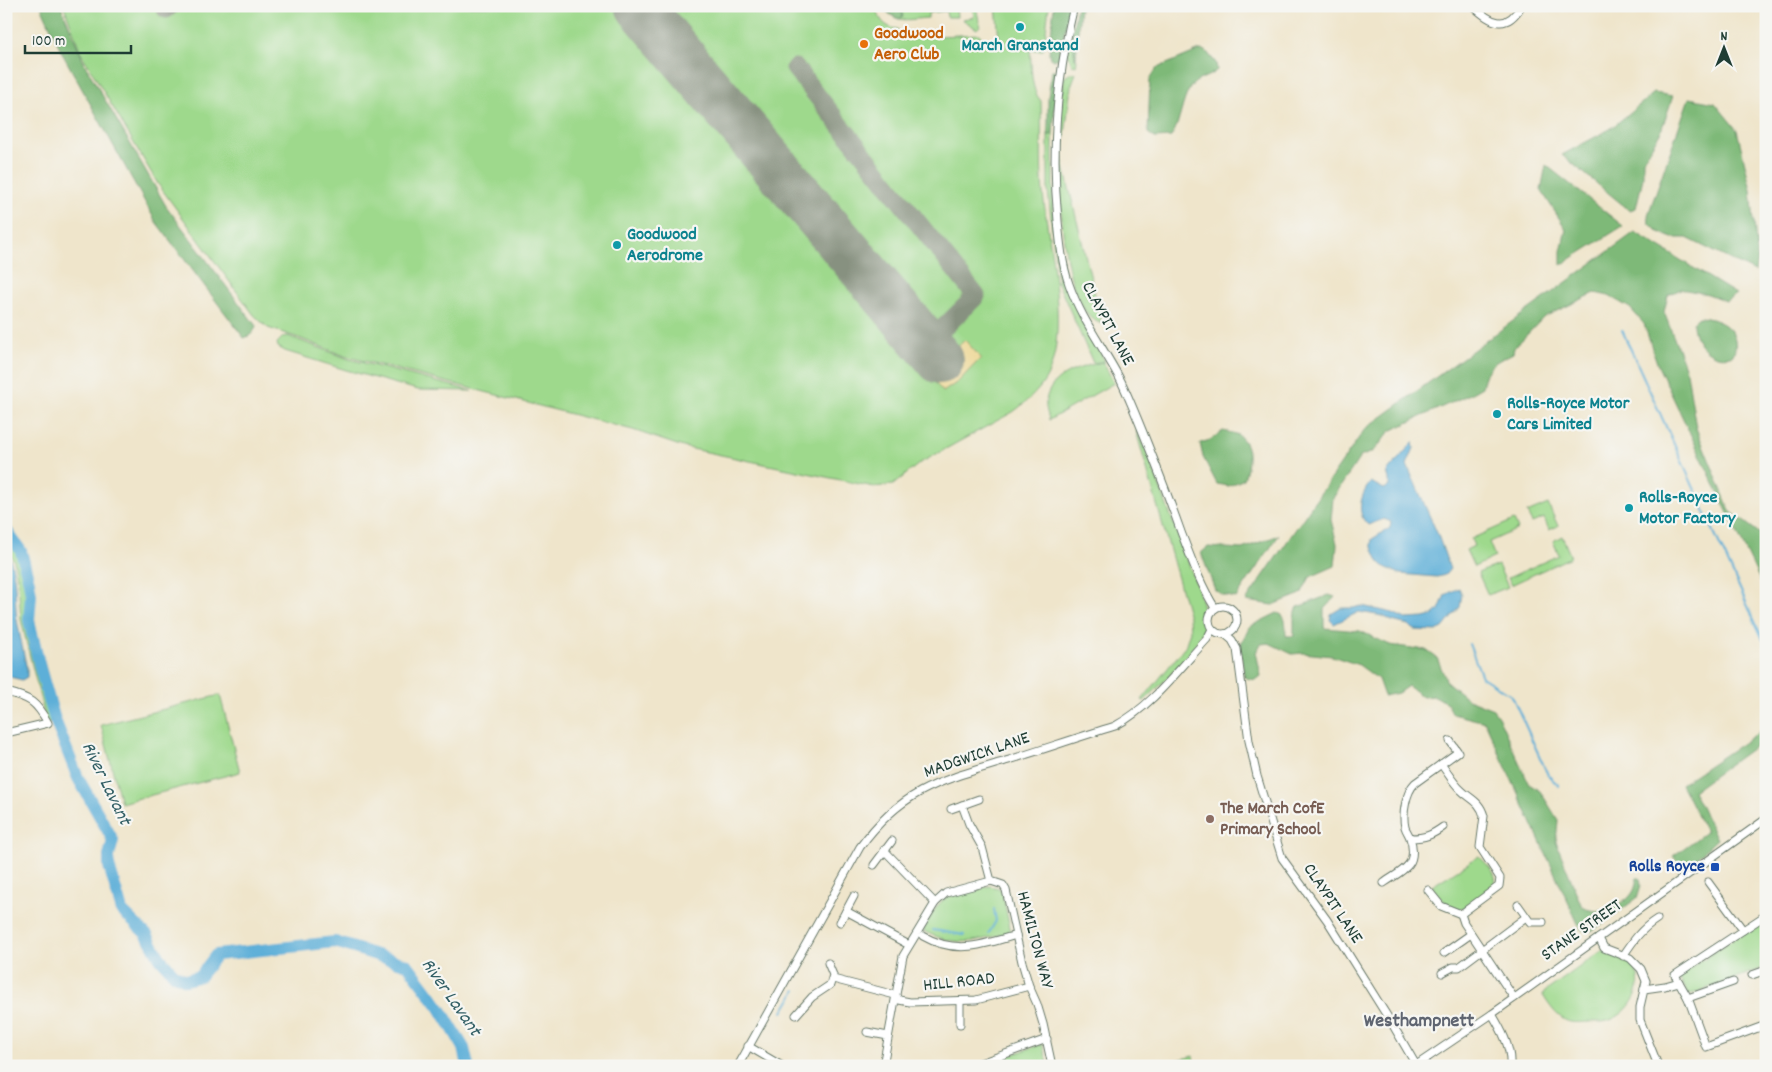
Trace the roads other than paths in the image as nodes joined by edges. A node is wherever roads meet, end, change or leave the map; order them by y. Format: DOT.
graph roads {
  1 [pos="1074,6"];
  2 [pos="1473,6"];
  3 [pos="1521,6"];
  4 [pos="1215,608"];
  5 [pos="1212,629"];
  6 [pos="1225,634"];
  7 [pos="6,692"];
  8 [pos="6,733"];
  9 [pos="1450,741"];
  10 [pos="1441,764"];
  11 [pos="979,800"];
  12 [pos="962,805"];
  13 [pos="951,809"];
  14 [pos="1766,819"];
  15 [pos="1443,826"];
  16 [pos="1410,838"];
  17 [pos="892,841"];
  18 [pos="884,850"];
  19 [pos="874,865"];
  20 [pos="991,881"];
  21 [pos="1708,882"];
  22 [pos="1384,883"];
  23 [pos="1428,890"];
  24 [pos="854,896"];
  25 [pos="935,903"];
  26 [pos="1518,905"];
  27 [pos="846,911"];
  28 [pos="1461,914"];
  29 [pos="1766,915"];
  30 [pos="1526,917"];
  31 [pos="1657,919"];
  32 [pos="840,922"];
  33 [pos="1542,922"];
  34 [pos="1743,930"];
  35 [pos="1471,934"];
  36 [pos="1016,935"];
  37 [pos="923,936"];
  38 [pos="1599,938"];
  39 [pos="909,946"];
  40 [pos="1482,950"];
  41 [pos="1444,953"];
  42 [pos="1623,956"];
  43 [pos="828,963"];
  44 [pos="1766,970"];
  45 [pos="1442,973"];
  46 [pos="1752,975"];
  47 [pos="833,979"];
  48 [pos="1679,982"];
  49 [pos="1733,982"];
  50 [pos="1029,986"];
  51 [pos="1644,989"];
  52 [pos="895,995"];
  53 [pos="1514,998"];
  54 [pos="1688,998"];
  55 [pos="960,1001"];
  56 [pos="1492,1014"];
  57 [pos="796,1015"];
  58 [pos="960,1024"];
  59 [pos="1766,1026"];
  60 [pos="867,1032"];
  61 [pos="888,1036"];
  62 [pos="1046,1039"];
  63 [pos="748,1046"];
  64 [pos="1510,1064"];
  65 [pos="1416,1065"];
  66 [pos="738,1066"];
  67 [pos="782,1066"];
  68 [pos="883,1066"];
  69 [pos="972,1066"];
  70 [pos="1052,1066"];
  71 [pos="1653,1066"];
  1 -- 4 [label="street, CLAYPIT LANE"];
  2 -- 3 [label="street"];
  4 -- 5 [label="street"];
  4 -- 6 [label="street"];
  5 -- 6 [label="street"];
  5 -- 63 [label="street, MADGWICK LANE"];
  6 -- 65 [label="street, CLAYPIT LANE"];
  7 -- 8 [label="street"];
  9 -- 10 [label="street"];
  10 -- 16 [label="street"];
  10 -- 28 [label="street"];
  11 -- 12 [label="street"];
  12 -- 13 [label="street"];
  12 -- 20 [label="street"];
  14 -- 38 [label="street, STANE STREET"];
  15 -- 16 [label="street"];
  16 -- 22 [label="street"];
  17 -- 18 [label="street"];
  18 -- 19 [label="street"];
  18 -- 25 [label="street"];
  20 -- 25 [label="street, HAMILTON WAY"];
  20 -- 36 [label="street, HAMILTON WAY"];
  21 -- 34 [label="street"];
  23 -- 28 [label="street"];
  24 -- 27 [label="street"];
  25 -- 39 [label="street, HAMILTON WAY"];
  26 -- 30 [label="street"];
  27 -- 32 [label="street"];
  27 -- 39 [label="street"];
  28 -- 35 [label="street"];
  29 -- 34 [label="street"];
  30 -- 33 [label="street"];
  30 -- 40 [label="street"];
  31 -- 42 [label="street"];
  34 -- 48 [label="street"];
  35 -- 40 [label="street"];
  35 -- 41 [label="street"];
  36 -- 37 [label="street"];
  36 -- 50 [label="street, HAMILTON WAY"];
  38 -- 42 [label="street"];
  38 -- 53 [label="street, STANE STREET"];
  39 -- 52 [label="street, HAMILTON WAY"];
  40 -- 45 [label="street"];
  40 -- 53 [label="street"];
  42 -- 51 [label="street"];
  43 -- 47 [label="street"];
  44 -- 46 [label="street"];
  47 -- 52 [label="street, HILL ROAD"];
  47 -- 57 [label="street"];
  48 -- 51 [label="street"];
  48 -- 54 [label="street"];
  49 -- 54 [label="street"];
  50 -- 55 [label="street, HILL ROAD"];
  50 -- 62 [label="street, HAMILTON WAY"];
  51 -- 71 [label="street"];
  52 -- 55 [label="street, HILL ROAD"];
  52 -- 61 [label="street, HAMILTON WAY"];
  53 -- 56 [label="street, STANE STREET"];
  54 -- 59 [label="street"];
  55 -- 58 [label="street"];
  56 -- 64 [label="street"];
  56 -- 65 [label="street, STANE STREET"];
  60 -- 61 [label="street"];
  61 -- 68 [label="street, HAMILTON WAY"];
  62 -- 69 [label="street"];
  62 -- 70 [label="street, HAMILTON WAY"];
  63 -- 66 [label="street, MADGWICK LANE"];
  63 -- 67 [label="street"];
}
